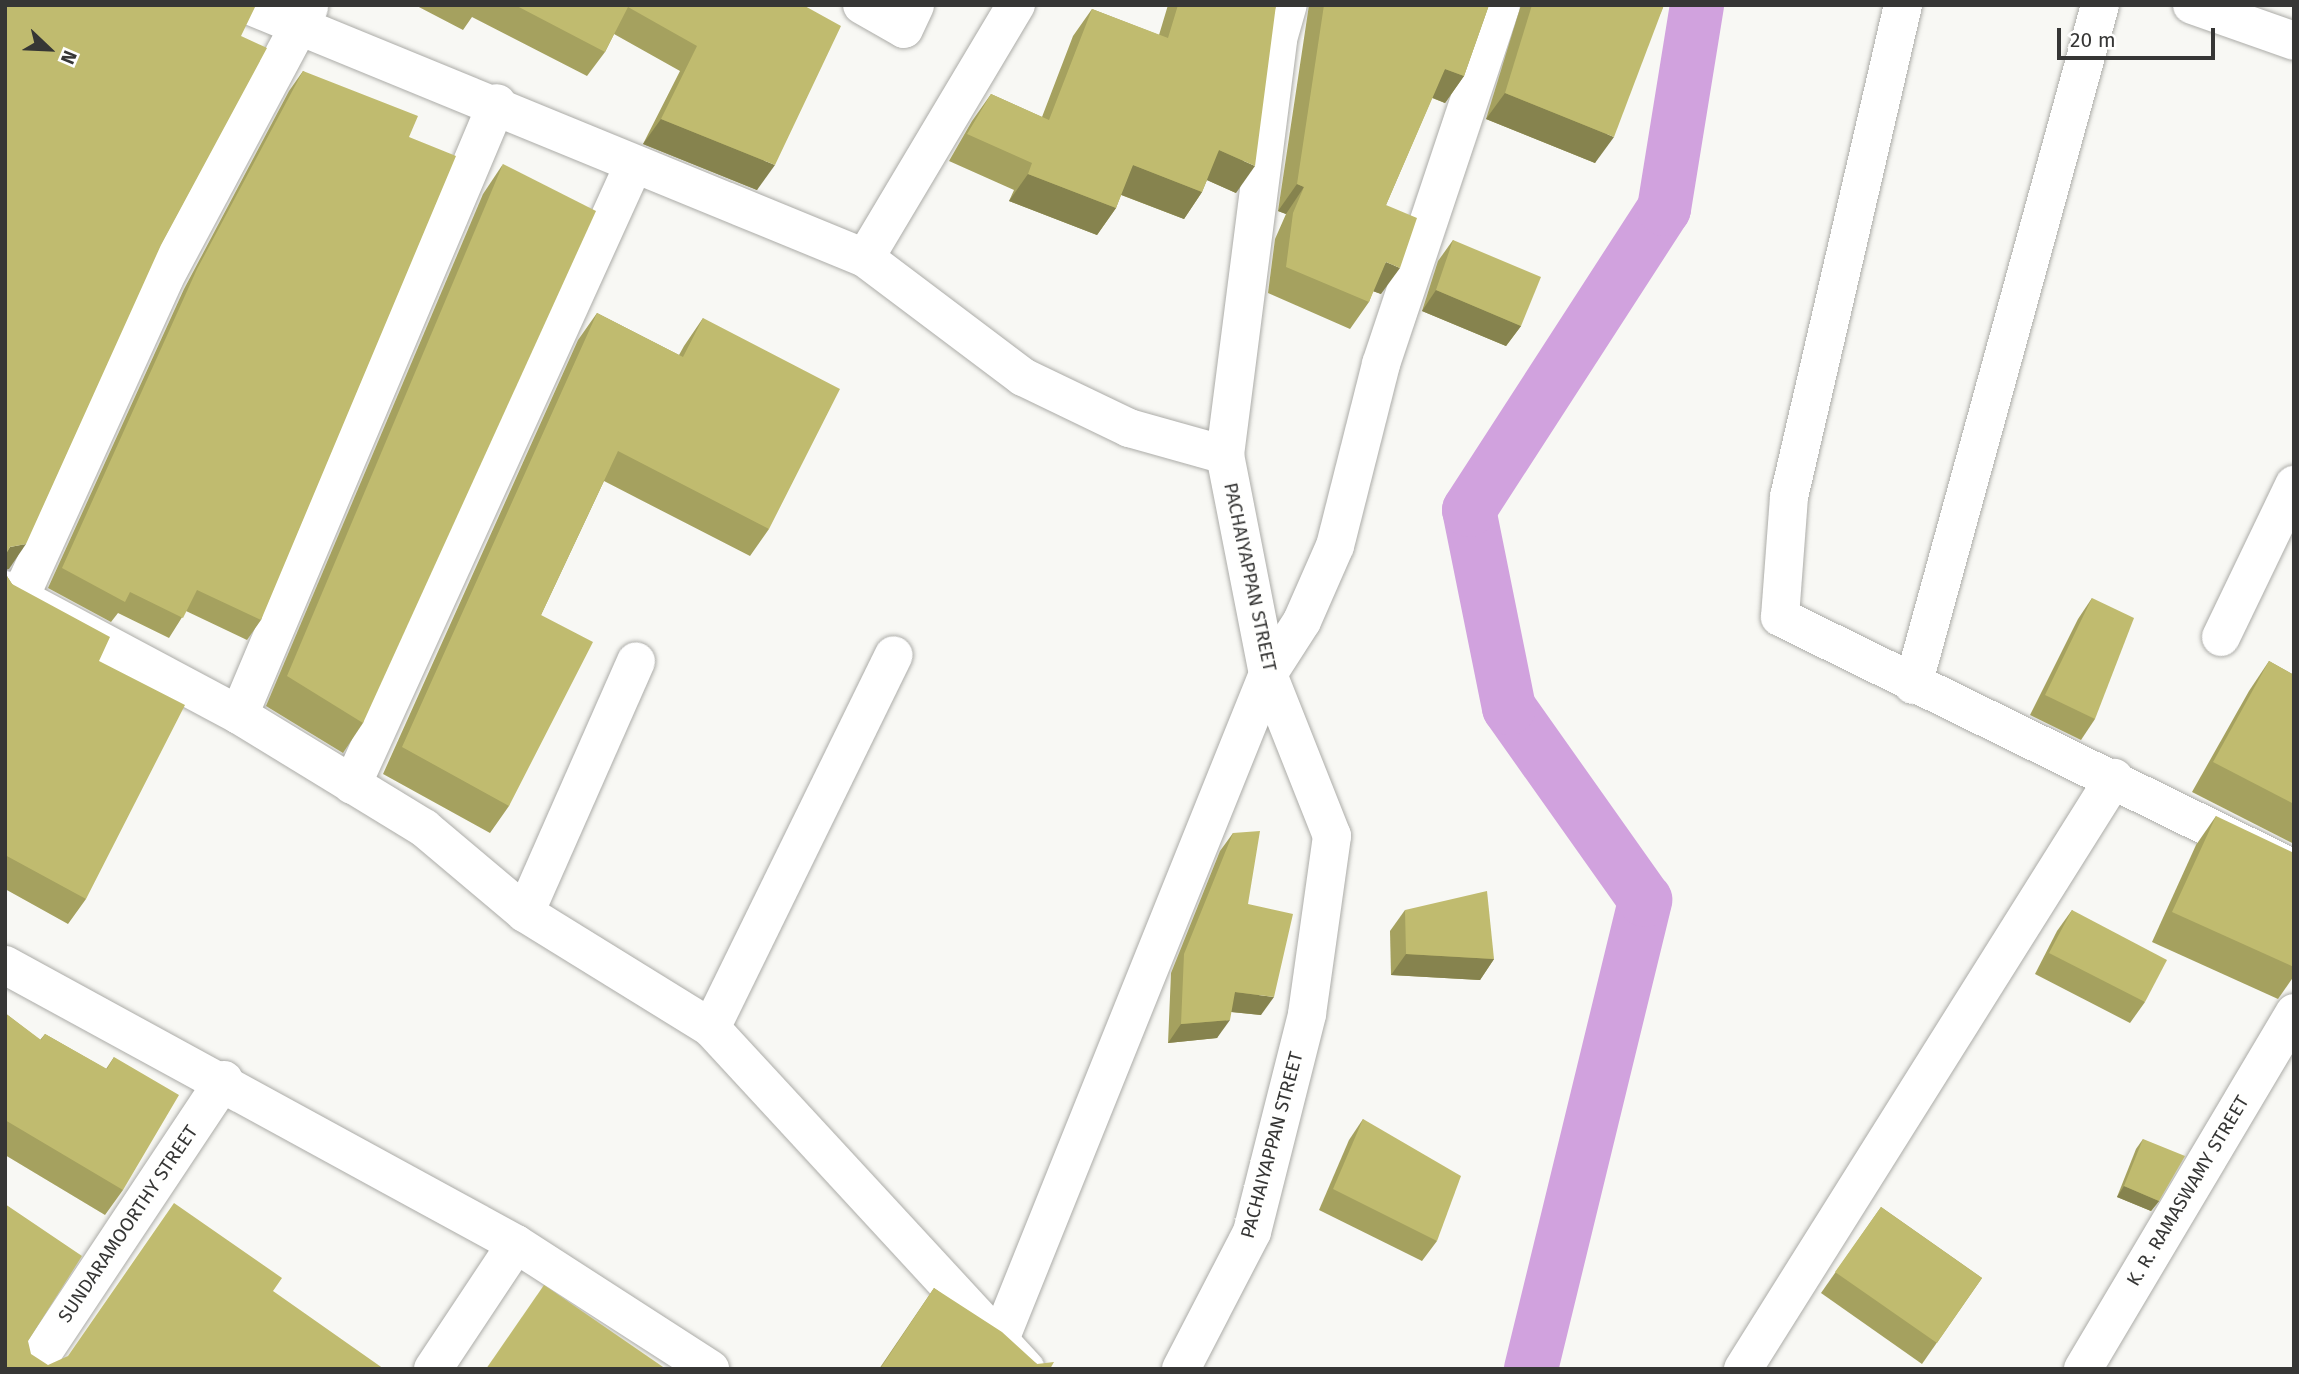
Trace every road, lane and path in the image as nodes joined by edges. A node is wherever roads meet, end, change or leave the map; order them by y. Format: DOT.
graph roads {
  1 [pos="248,5"];
  2 [pos="862,5"];
  3 [pos="915,5"];
  4 [pos="1016,5"];
  5 [pos="1288,5"];
  6 [pos="1501,5"];
  7 [pos="1903,5"];
  8 [pos="2100,5"];
  9 [pos="2192,5"];
  10 [pos="303,16"];
  11 [pos="2294,41"];
  12 [pos="497,103"];
  13 [pos="633,166"];
  14 [pos="865,258"];
  15 [pos="1225,455"];
  16 [pos="2294,485"];
  17 [pos="12,594"];
  18 [pos="2221,637"];
  19 [pos="894,655"];
  20 [pos="636,661"];
  21 [pos="1268,674"];
  22 [pos="1913,685"];
  23 [pos="239,715"];
  24 [pos="2114,778"];
  25 [pos="352,785"];
  26 [pos="2294,869"];
  27 [pos="525,913"];
  28 [pos="5,965"];
  29 [pos="2294,1013"];
  30 [pos="711,1028"];
  31 [pos="224,1080"];
  32 [pos="516,1244"];
  33 [pos="999,1342"];
  34 [pos="32,1369"];
  35 [pos="433,1369"];
  36 [pos="710,1369"];
  37 [pos="1027,1369"];
  38 [pos="1181,1369"];
  39 [pos="1743,1369"];
  40 [pos="2083,1369"];
  1 -- 10 [label="street"];
  2 -- 3 [label="street"];
  4 -- 14 [label="street"];
  5 -- 15 [label="street, PACHAIYAPPAN STREET"];
  6 -- 21 [label="street"];
  7 -- 22 [label="street"];
  8 -- 22 [label="street"];
  9 -- 11 [label="street"];
  10 -- 12 [label="street"];
  10 -- 17 [label="street"];
  12 -- 13 [label="street"];
  12 -- 23 [label="street"];
  13 -- 14 [label="street"];
  13 -- 25 [label="street"];
  14 -- 15 [label="street"];
  15 -- 21 [label="street, PACHAIYAPPAN STREET"];
  16 -- 18 [label="street"];
  17 -- 23 [label="street"];
  19 -- 30 [label="street"];
  20 -- 27 [label="street"];
  21 -- 33 [label="street"];
  21 -- 38 [label="street, PACHAIYAPPAN STREET"];
  22 -- 24 [label="street"];
  23 -- 25 [label="street"];
  24 -- 26 [label="street"];
  24 -- 39 [label="street"];
  25 -- 27 [label="street"];
  27 -- 30 [label="street"];
  28 -- 31 [label="street"];
  29 -- 40 [label="street, K. R. RAMASWAMY STREET"];
  30 -- 33 [label="street"];
  31 -- 32 [label="street"];
  31 -- 34 [label="street, SUNDARAMOORTHY STREET"];
  32 -- 35 [label="street"];
  32 -- 36 [label="street"];
  33 -- 37 [label="street"];
}
